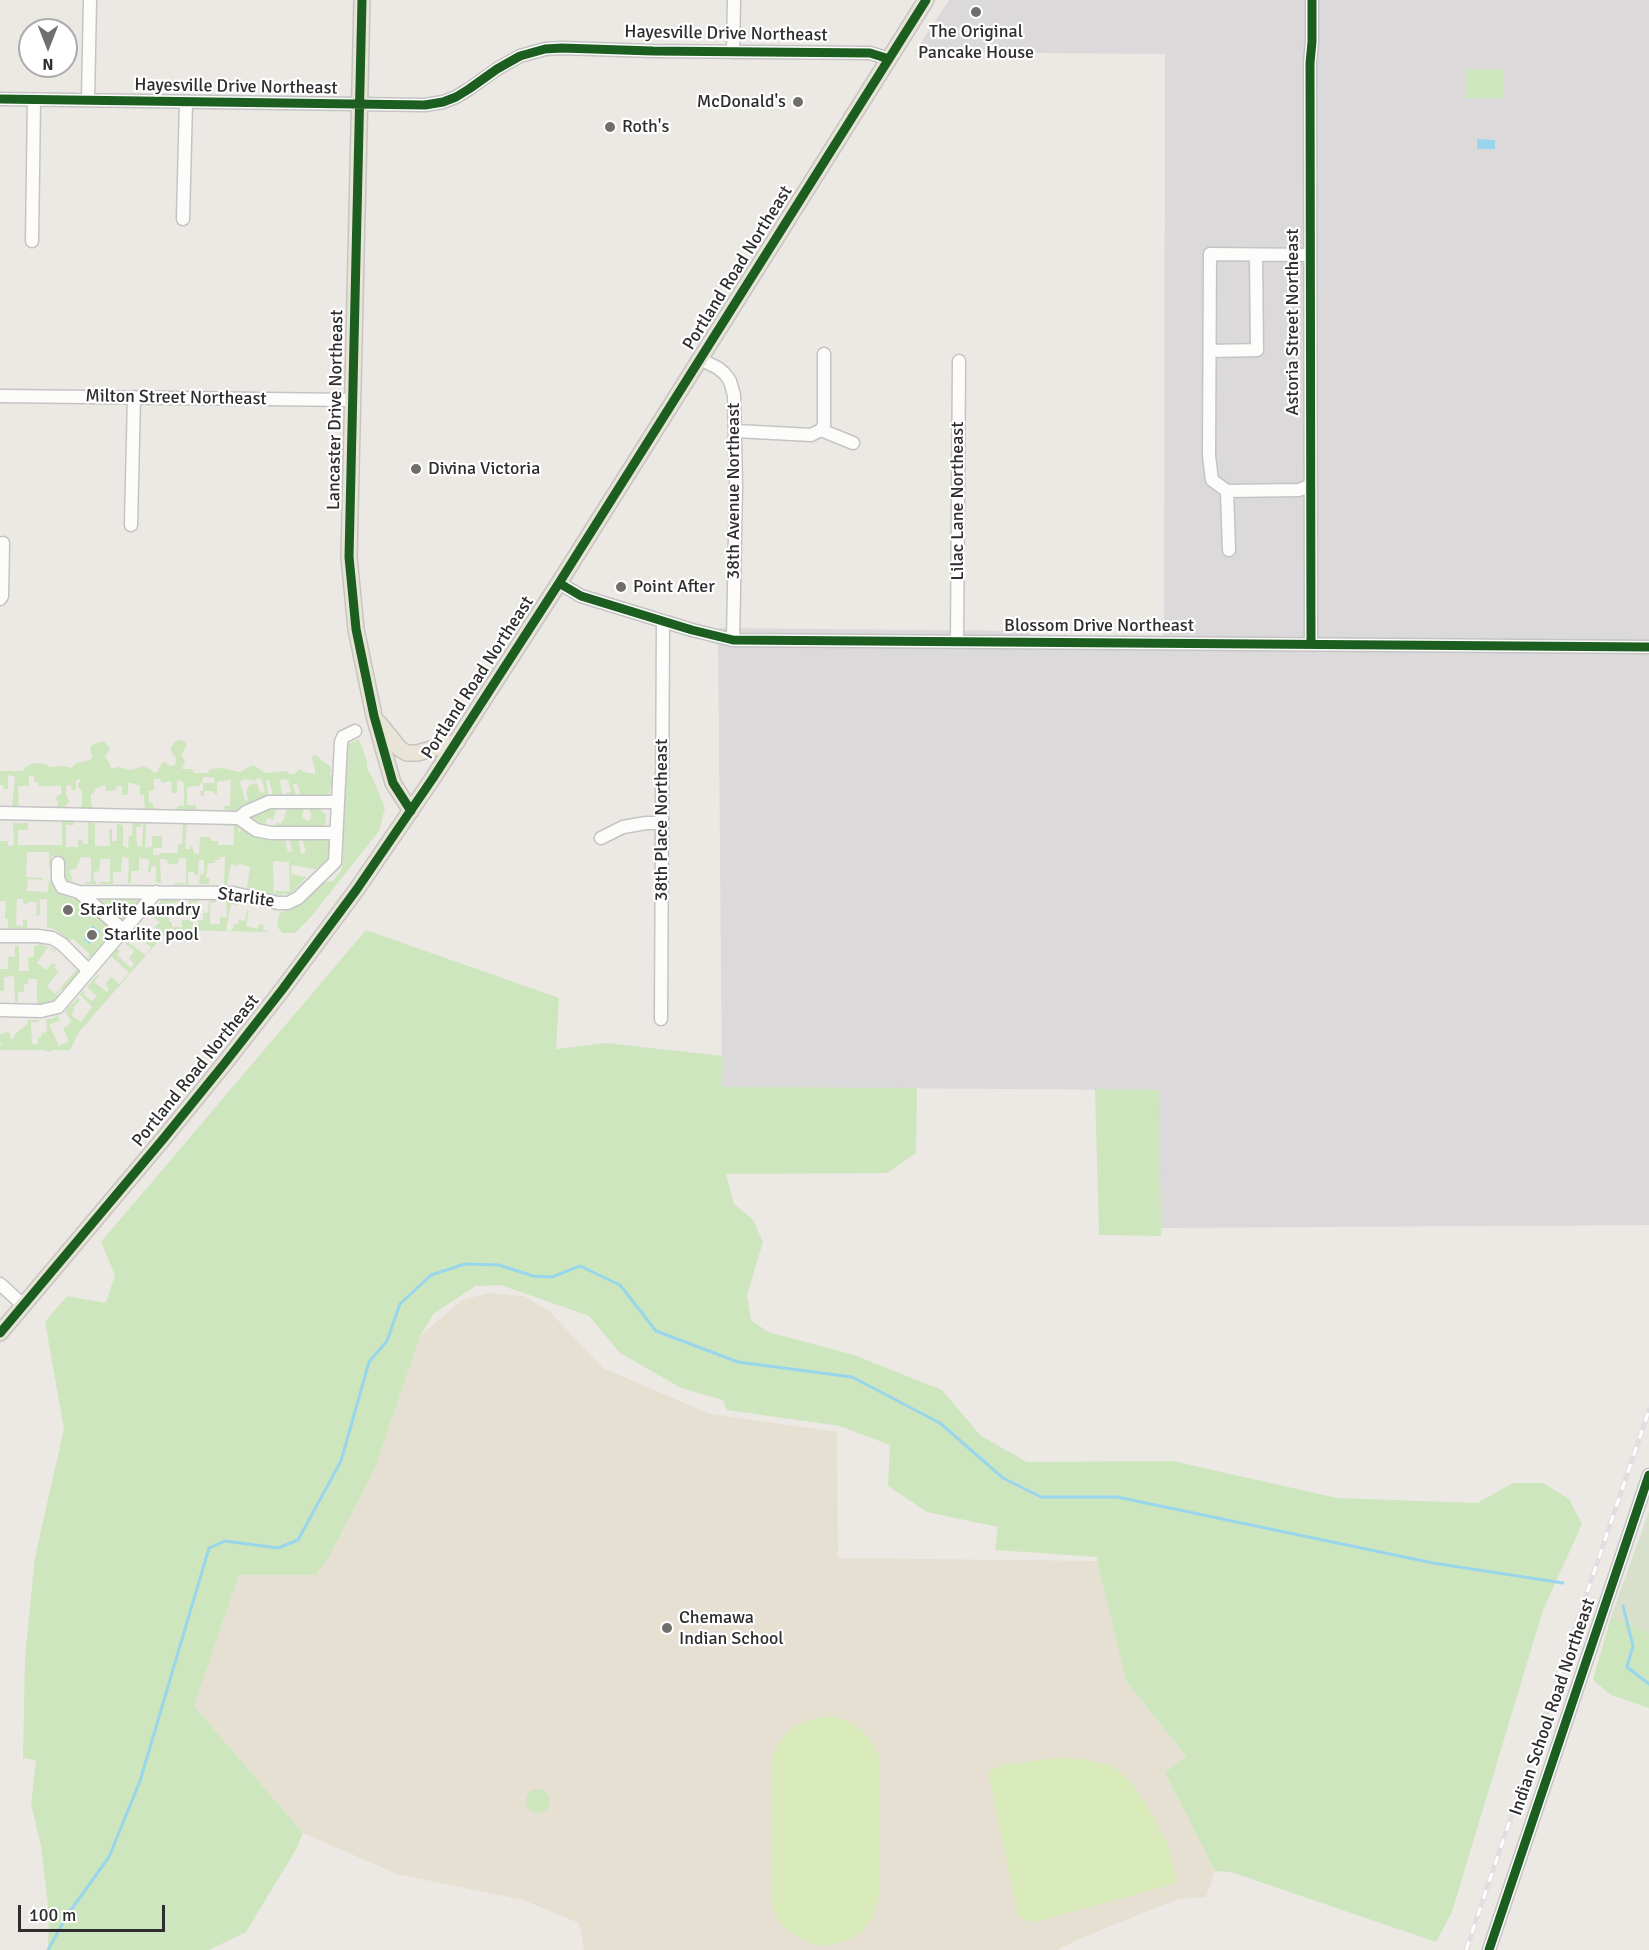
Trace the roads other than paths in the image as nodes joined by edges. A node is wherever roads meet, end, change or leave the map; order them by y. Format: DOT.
graph roads {
  1 [pos="90,0"];
  2 [pos="362,0"];
  3 [pos="734,0"];
  4 [pos="926,0"];
  5 [pos="1312,0"];
  6 [pos="733,52"];
  7 [pos="889,59"];
  8 [pos="0,99"];
  9 [pos="34,100"];
  10 [pos="88,100"];
  11 [pos="186,102"];
  12 [pos="360,105"];
  13 [pos="183,219"];
  14 [pos="32,241"];
  15 [pos="1256,255"];
  16 [pos="1310,255"];
  17 [pos="1210,351"];
  18 [pos="824,354"];
  19 [pos="700,359"];
  20 [pos="959,361"];
  21 [pos="0,396"];
  22 [pos="134,398"];
  23 [pos="352,400"];
  24 [pos="821,430"];
  25 [pos="736,431"];
  26 [pos="853,443"];
  27 [pos="1309,486"];
  28 [pos="1227,491"];
  29 [pos="131,525"];
  30 [pos="3,543"];
  31 [pos="1229,550"];
  32 [pos="559,583"];
  33 [pos="0,599"];
  34 [pos="663,621"];
  35 [pos="733,640"];
  36 [pos="957,642"];
  37 [pos="1311,644"];
  38 [pos="1649,647"];
  39 [pos="374,716"];
  40 [pos="355,731"];
  41 [pos="457,742"];
  42 [pos="337,802"];
  43 [pos="411,811"];
  44 [pos="0,813"];
  45 [pos="239,818"];
  46 [pos="662,823"];
  47 [pos="336,833"];
  48 [pos="600,838"];
  49 [pos="58,863"];
  50 [pos="79,892"];
  51 [pos="156,892"];
  52 [pos="123,930"];
  53 [pos="0,936"];
  54 [pos="88,970"];
  55 [pos="0,1010"];
  56 [pos="662,1019"];
  57 [pos="0,1284"];
  58 [pos="23,1305"];
  59 [pos="0,1333"];
  60 [pos="1649,1475"];
  61 [pos="1489,1950"];
  1 -- 10 [label="street"];
  2 -- 12 [label="main road, Lancaster Drive Northeast"];
  3 -- 6 [label="street"];
  4 -- 7 [label="main road, Portland Road Northeast"];
  5 -- 16 [label="street, Astoria Street Northeast"];
  6 -- 7 [label="street, Hayesville Drive Northeast"];
  6 -- 12 [label="street, Hayesville Drive Northeast"];
  7 -- 19 [label="main road, Portland Road Northeast"];
  8 -- 9 [label="street, Hayesville Drive Northeast"];
  9 -- 10 [label="street, Hayesville Drive Northeast"];
  9 -- 14 [label="street"];
  10 -- 11 [label="street, Hayesville Drive Northeast"];
  11 -- 12 [label="street, Hayesville Drive Northeast"];
  11 -- 13 [label="street"];
  12 -- 23 [label="main road, Lancaster Drive Northeast"];
  15 -- 16 [label="street"];
  15 -- 17 [label="street"];
  15 -- 17 [label="street"];
  16 -- 27 [label="street, Astoria Street Northeast"];
  17 -- 28 [label="street"];
  18 -- 24 [label="street"];
  19 -- 25 [label="street, 38th Avenue Northeast"];
  19 -- 32 [label="main road, Portland Road Northeast"];
  20 -- 36 [label="street, Lilac Lane Northeast"];
  21 -- 22 [label="street, Milton Street Northeast"];
  22 -- 23 [label="street, Milton Street Northeast"];
  22 -- 29 [label="street"];
  23 -- 39 [label="main road, Lancaster Drive Northeast"];
  24 -- 25 [label="street"];
  24 -- 26 [label="street"];
  25 -- 35 [label="street, 38th Avenue Northeast"];
  27 -- 28 [label="street"];
  27 -- 37 [label="street, Astoria Street Northeast"];
  28 -- 31 [label="street"];
  30 -- 33 [label="street"];
  32 -- 34 [label="street, Blossom Drive Northeast"];
  32 -- 41 [label="main road, Portland Road Northeast"];
  34 -- 35 [label="street, Blossom Drive Northeast"];
  34 -- 46 [label="street, 38th Place Northeast"];
  35 -- 36 [label="street, Blossom Drive Northeast"];
  36 -- 37 [label="street, Blossom Drive Northeast"];
  37 -- 38 [label="street, Blossom Drive Northeast"];
  39 -- 41 [label="main road"];
  39 -- 43 [label="main road, Lancaster Drive Northeast"];
  40 -- 42 [label="street, Starlite"];
  41 -- 43 [label="main road, Portland Road Northeast"];
  42 -- 45 [label="street"];
  42 -- 47 [label="street, Starlite"];
  43 -- 58 [label="main road, Portland Road Northeast"];
  44 -- 45 [label="street"];
  45 -- 47 [label="street"];
  46 -- 48 [label="street"];
  46 -- 56 [label="street, 38th Place Northeast"];
  47 -- 51 [label="street, Starlite"];
  49 -- 50 [label="street"];
  50 -- 51 [label="street, Starlite"];
  50 -- 52 [label="street"];
  51 -- 52 [label="street"];
  52 -- 54 [label="street"];
  53 -- 54 [label="street"];
  54 -- 55 [label="street"];
  57 -- 58 [label="street"];
  58 -- 59 [label="main road, Portland Road Northeast"];
  60 -- 61 [label="street, Indian School Road Northeast"];
}
